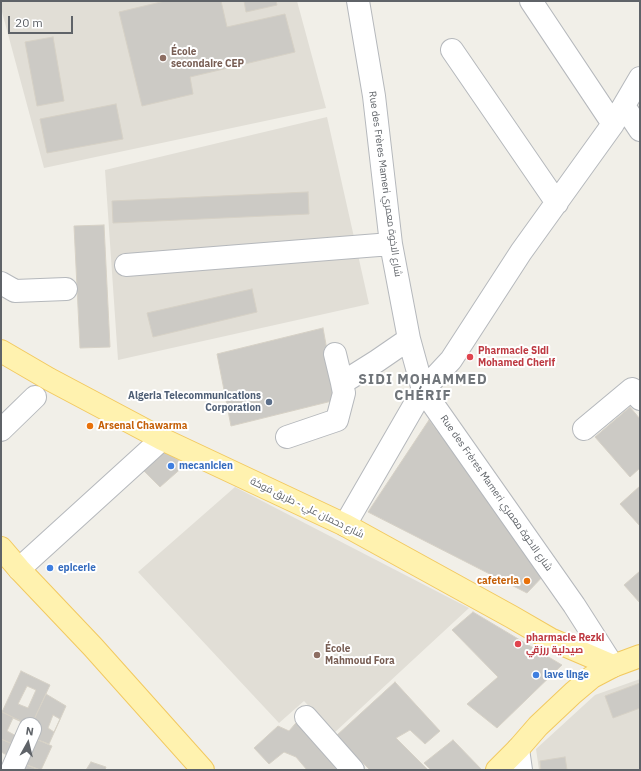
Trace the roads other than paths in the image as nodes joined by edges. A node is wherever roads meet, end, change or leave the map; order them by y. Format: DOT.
graph roads {
  1 [pos="358,1"];
  2 [pos="531,1"];
  3 [pos="452,50"];
  4 [pos="640,78"];
  5 [pos="624,106"];
  6 [pos="613,124"];
  7 [pos="640,130"];
  8 [pos="557,203"];
  9 [pos="391,244"];
  10 [pos="126,265"];
  11 [pos="1,283"];
  12 [pos="66,289"];
  13 [pos="409,339"];
  14 [pos="1,351"];
  15 [pos="335,354"];
  16 [pos="342,383"];
  17 [pos="423,390"];
  18 [pos="35,397"];
  19 [pos="640,398"];
  20 [pos="584,429"];
  21 [pos="1,430"];
  22 [pos="287,437"];
  23 [pos="162,439"];
  24 [pos="345,525"];
  25 [pos="1,548"];
  26 [pos="19,569"];
  27 [pos="640,656"];
  28 [pos="613,666"];
  29 [pos="306,717"];
  30 [pos="30,729"];
  31 [pos="518,749"];
  32 [pos="12,770"];
  33 [pos="203,770"];
  34 [pos="353,770"];
  35 [pos="497,770"];
  36 [pos="521,770"];
  1 -- 9 [label="street, Rue des Frères Mameri شارع الاخوة معمري"];
  2 -- 6 [label="street"];
  3 -- 8 [label="street"];
  4 -- 5 [label="street"];
  5 -- 6 [label="street"];
  5 -- 7 [label="street"];
  6 -- 8 [label="street"];
  8 -- 17 [label="street"];
  9 -- 10 [label="street"];
  9 -- 13 [label="street, Rue des Frères Mameri شارع الاخوة معمري"];
  11 -- 12 [label="street"];
  13 -- 16 [label="street"];
  13 -- 17 [label="street, Rue des Frères Mameri شارع الاخوة معمري"];
  14 -- 23 [label="main road, شارع دحمان علي - طريق فوكة"];
  15 -- 16 [label="street"];
  16 -- 22 [label="street"];
  17 -- 24 [label="street"];
  17 -- 28 [label="street, Rue des Frères Mameri شارع الاخوة معمري"];
  18 -- 21 [label="street"];
  19 -- 20 [label="street"];
  23 -- 24 [label="main road, شارع دحمان علي - طريق فوكة"];
  23 -- 26 [label="street"];
  24 -- 28 [label="main road, شارع دحمان علي - طريق فوكة"];
  25 -- 26 [label="main road"];
  26 -- 33 [label="main road"];
  27 -- 28 [label="main road"];
  28 -- 31 [label="main road"];
  29 -- 34 [label="street"];
  30 -- 32 [label="street"];
  31 -- 35 [label="main road"];
  31 -- 36 [label="street"];
}
